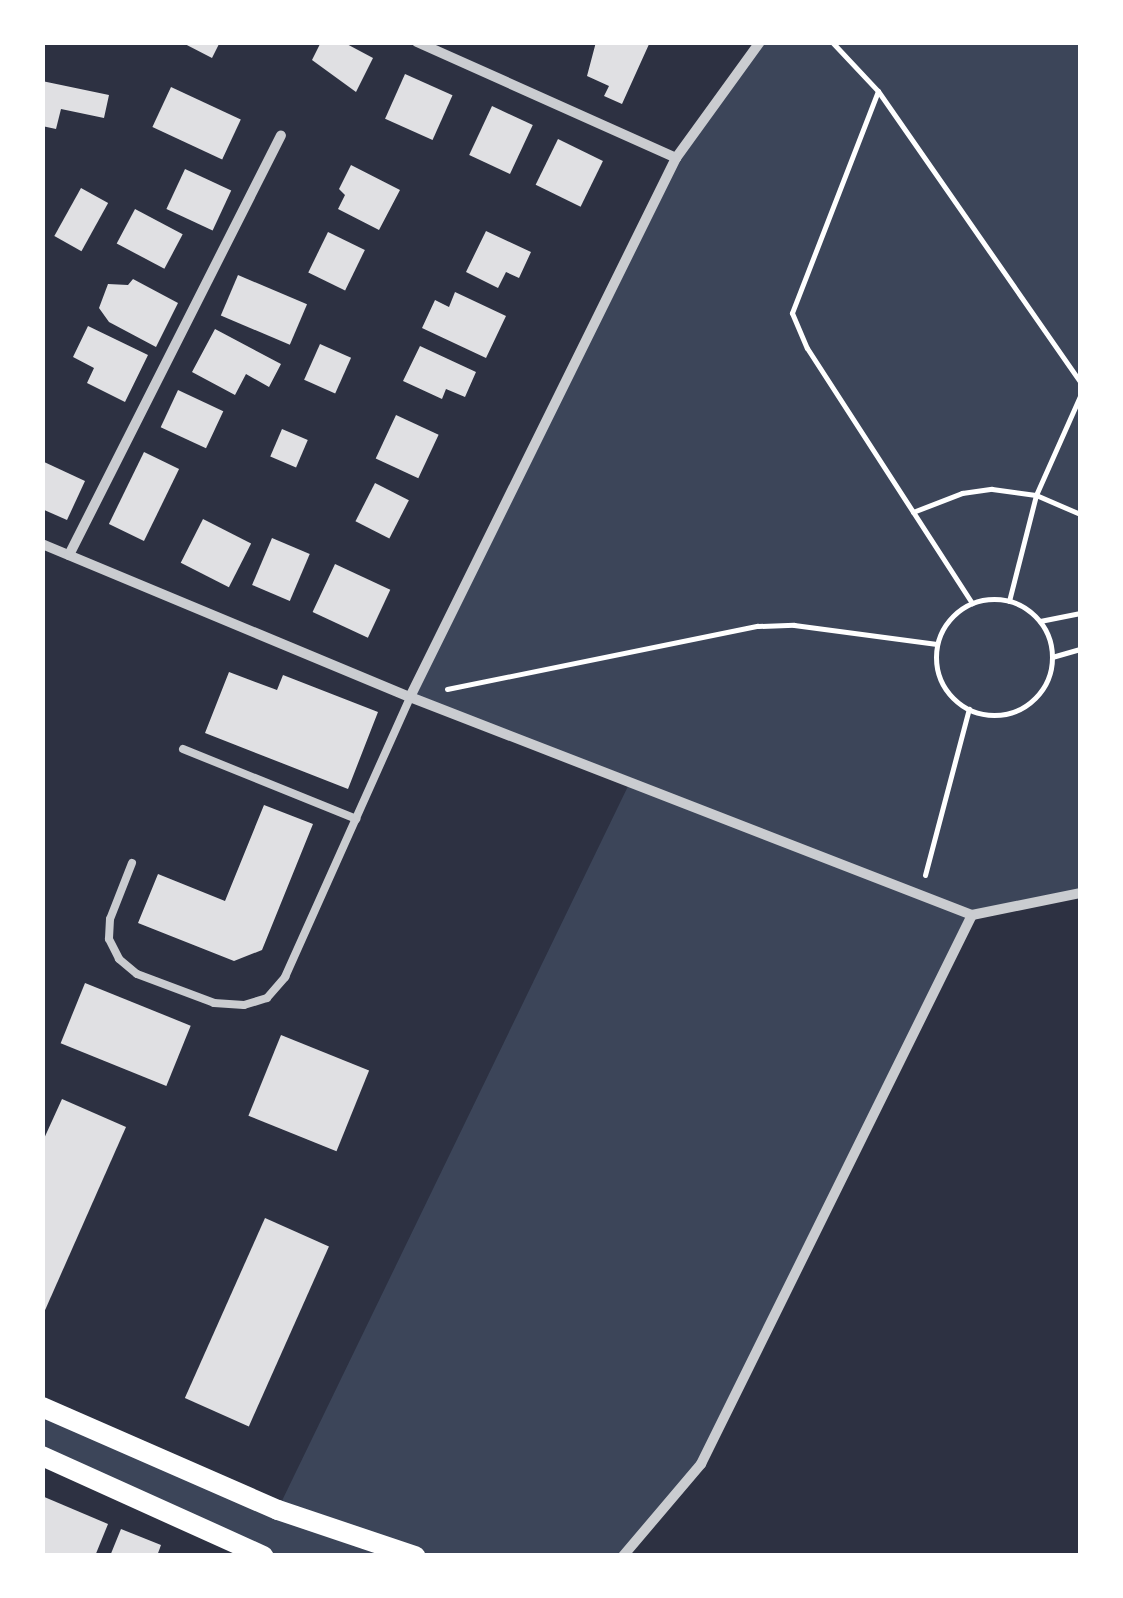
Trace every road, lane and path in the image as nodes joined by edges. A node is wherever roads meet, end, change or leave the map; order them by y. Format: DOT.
graph roads {
  1 [pos="418,42"];
  2 [pos="760,42"];
  3 [pos="832,42"];
  4 [pos="878,91"];
  5 [pos="282,135"];
  6 [pos="676,158"];
  7 [pos="1080,382"];
  8 [pos="1080,396"];
  9 [pos="1036,494"];
  10 [pos="913,512"];
  11 [pos="1080,514"];
  12 [pos="42,544"];
  13 [pos="69,555"];
  14 [pos="1010,600"];
  15 [pos="972,603"];
  16 [pos="1080,612"];
  17 [pos="1040,622"];
  18 [pos="937,644"];
  19 [pos="1080,650"];
  20 [pos="1052,656"];
  21 [pos="410,697"];
  22 [pos="969,709"];
  23 [pos="183,749"];
  24 [pos="356,818"];
  25 [pos="132,862"];
  26 [pos="920,891"];
  27 [pos="1080,893"];
  28 [pos="972,915"];
  29 [pos="42,1406"];
  30 [pos="42,1456"];
  31 [pos="263,1556"];
  32 [pos="415,1556"];
  33 [pos="623,1556"];
  1 -- 6 [label="street"];
  2 -- 6 [label="street"];
  3 -- 4 [label="path"];
  4 -- 7 [label="path"];
  4 -- 10 [label="path"];
  5 -- 13 [label="street"];
  6 -- 21 [label="street"];
  8 -- 9 [label="path"];
  9 -- 10 [label="path"];
  9 -- 11 [label="path"];
  9 -- 14 [label="path"];
  10 -- 15 [label="path"];
  12 -- 13 [label="street"];
  13 -- 21 [label="street"];
  14 -- 15 [label="path"];
  14 -- 17 [label="path"];
  15 -- 18 [label="path"];
  16 -- 17 [label="path"];
  17 -- 20 [label="path"];
  18 -- 21 [label="path"];
  18 -- 22 [label="path"];
  19 -- 20 [label="path"];
  20 -- 22 [label="path"];
  21 -- 24 [label="lane"];
  21 -- 26 [label="street"];
  22 -- 26 [label="path"];
  23 -- 24 [label="lane"];
  24 -- 25 [label="lane"];
  26 -- 28 [label="street"];
  27 -- 28 [label="street"];
  28 -- 33 [label="street"];
  29 -- 32 [label="main road"];
  30 -- 31 [label="main road"];
}
